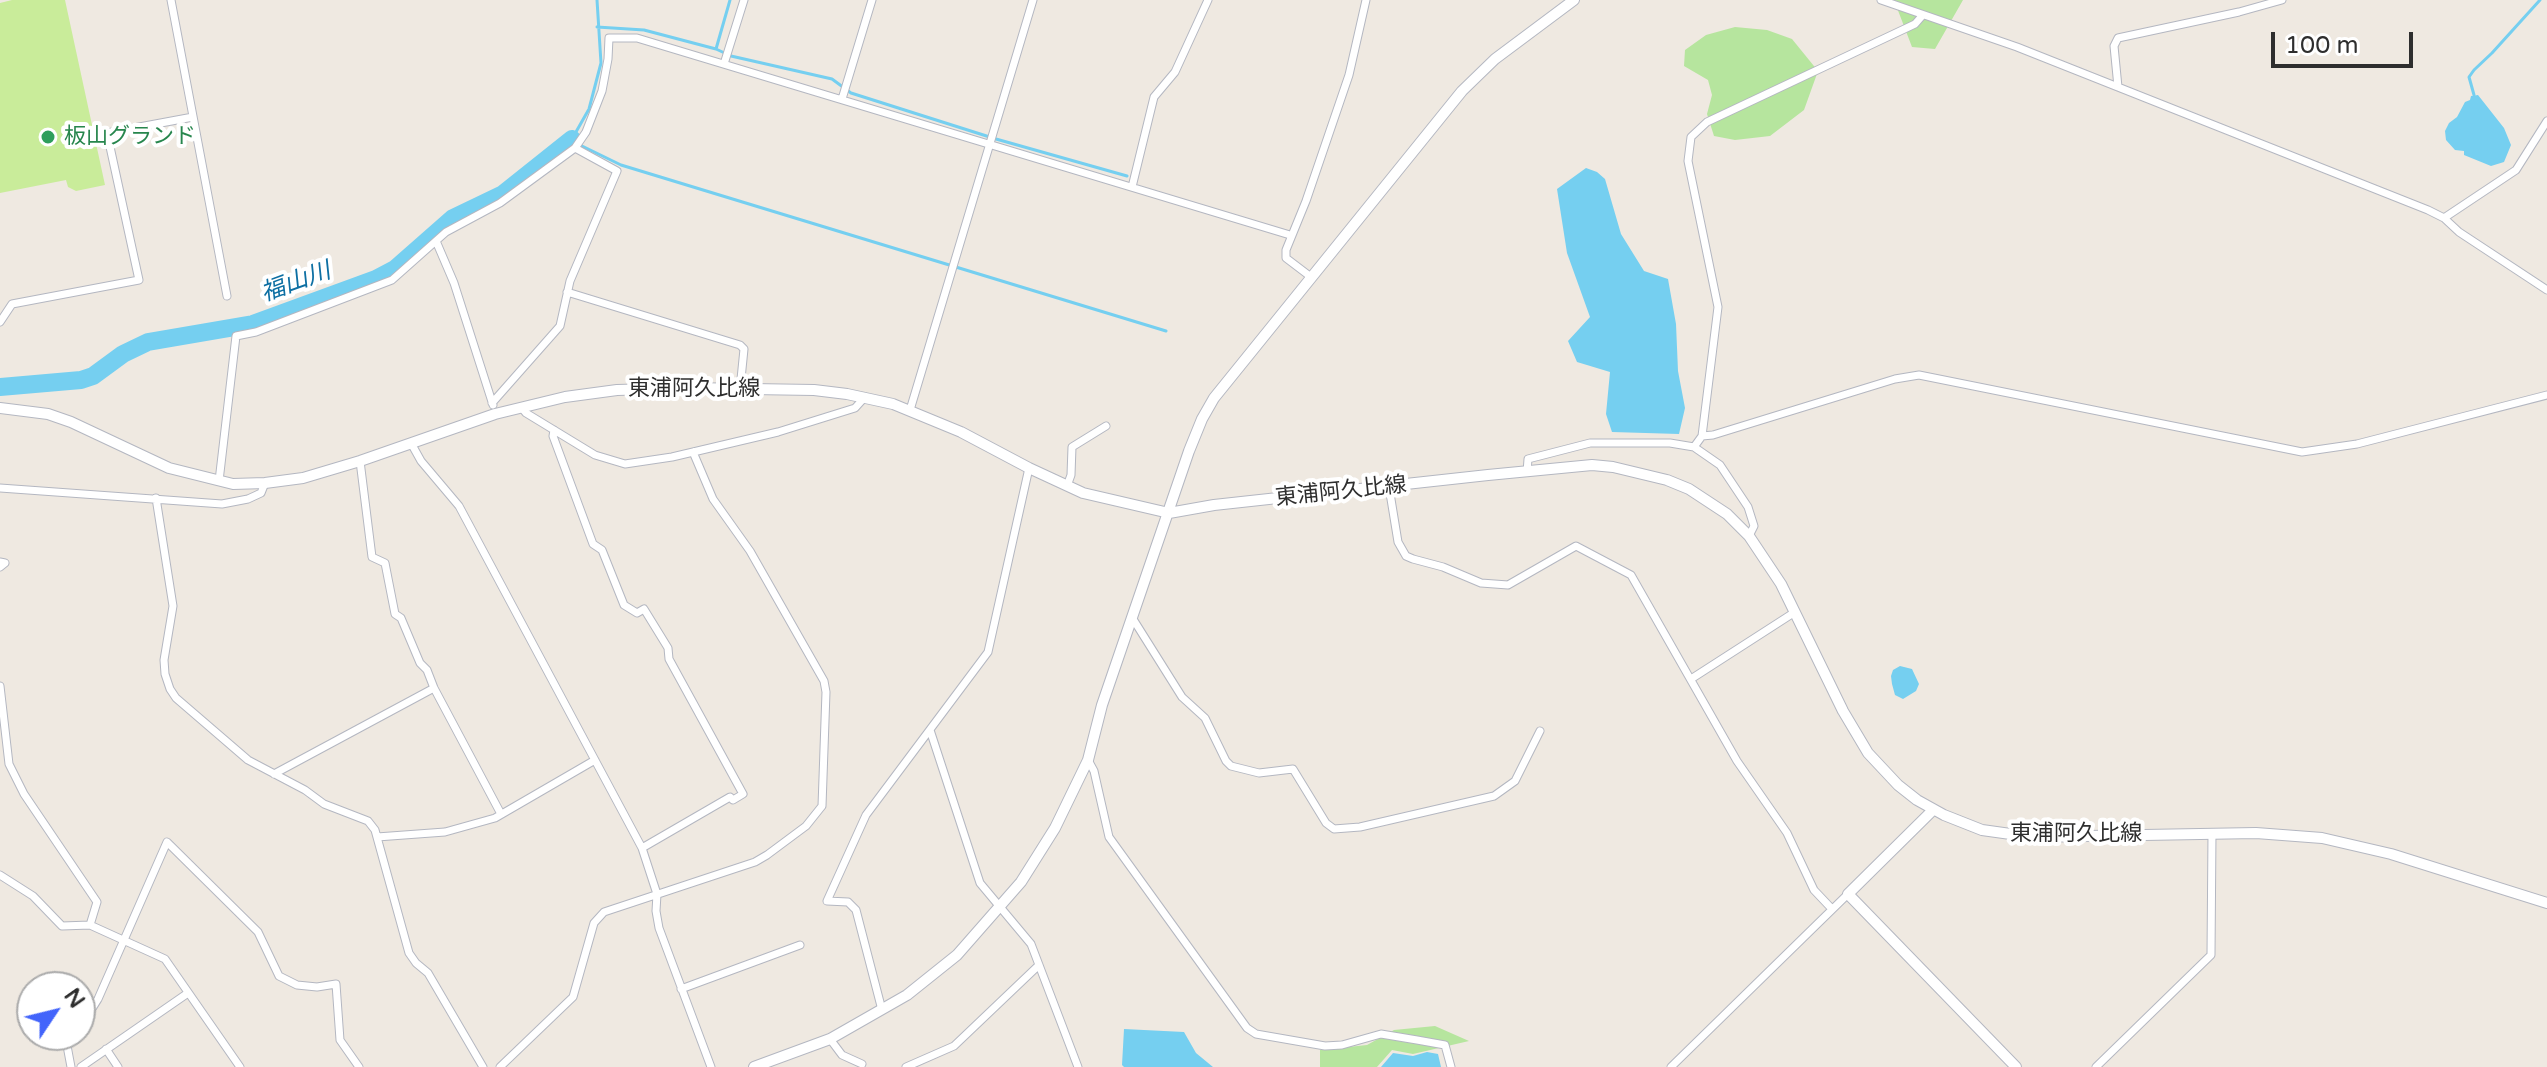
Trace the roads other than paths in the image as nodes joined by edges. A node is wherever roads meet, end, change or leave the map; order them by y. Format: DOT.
graph roads {
  1 [pos="171,0"];
  2 [pos="744,0"];
  3 [pos="872,0"];
  4 [pos="1033,0"];
  5 [pos="1208,0"];
  6 [pos="1366,0"];
  7 [pos="1574,0"];
  8 [pos="1881,0"];
  9 [pos="2282,0"];
  10 [pos="1922,16"];
  11 [pos="724,64"];
  12 [pos="2118,87"];
  13 [pos="842,99"];
  14 [pos="193,117"];
  15 [pos="2547,121"];
  16 [pos="989,144"];
  17 [pos="575,148"];
  18 [pos="1132,187"];
  19 [pos="2444,218"];
  20 [pos="1290,235"];
  21 [pos="436,241"];
  22 [pos="1311,277"];
  23 [pos="2547,290"];
  24 [pos="567,292"];
  25 [pos="227,296"];
  26 [pos="0,322"];
  27 [pos="740,389"];
  28 [pos="2547,395"];
  29 [pos="865,397"];
  30 [pos="521,407"];
  31 [pos="0,408"];
  32 [pos="494,408"];
  33 [pos="910,410"];
  34 [pos="1106,426"];
  35 [pos="554,430"];
  36 [pos="1702,436"];
  37 [pos="411,443"];
  38 [pos="1694,447"];
  39 [pos="693,452"];
  40 [pos="360,461"];
  41 [pos="1029,468"];
  42 [pos="1527,472"];
  43 [pos="219,481"];
  44 [pos="265,483"];
  45 [pos="1067,486"];
  46 [pos="1389,487"];
  47 [pos="0,488"];
  48 [pos="156,498"];
  49 [pos="1169,513"];
  50 [pos="1749,536"];
  51 [pos="1795,612"];
  52 [pos="1133,619"];
  53 [pos="1691,679"];
  54 [pos="0,686"];
  55 [pos="434,688"];
  56 [pos="930,730"];
  57 [pos="1540,731"];
  58 [pos="595,760"];
  59 [pos="1088,760"];
  60 [pos="274,774"];
  61 [pos="1933,810"];
  62 [pos="501,814"];
  63 [pos="2212,833"];
  64 [pos="377,837"];
  65 [pos="642,848"];
  66 [pos="0,875"];
  67 [pos="657,894"];
  68 [pos="1848,894"];
  69 [pos="2547,903"];
  70 [pos="1001,906"];
  71 [pos="1832,909"];
  72 [pos="90,925"];
  73 [pos="123,940"];
  74 [pos="800,945"];
  75 [pos="1039,965"];
  76 [pos="681,989"];
  77 [pos="188,993"];
  78 [pos="96,1000"];
  79 [pos="882,1010"];
  80 [pos="830,1039"];
  81 [pos="106,1049"];
  82 [pos="862,1064"];
  83 [pos="81,1067"];
  84 [pos="118,1067"];
  85 [pos="240,1067"];
  86 [pos="359,1067"];
  87 [pos="483,1067"];
  88 [pos="500,1067"];
  89 [pos="711,1067"];
  90 [pos="754,1067"];
  91 [pos="906,1067"];
  92 [pos="1078,1067"];
  93 [pos="1451,1067"];
  94 [pos="1671,1067"];
  95 [pos="2016,1067"];
  96 [pos="2096,1067"];
  1 -- 14 [label="street"];
  2 -- 11 [label="street"];
  3 -- 13 [label="street"];
  4 -- 16 [label="street"];
  5 -- 18 [label="street"];
  6 -- 20 [label="street"];
  7 -- 22 [label="main road"];
  8 -- 10 [label="street"];
  9 -- 12 [label="street"];
  10 -- 12 [label="street"];
  10 -- 36 [label="street"];
  11 -- 13 [label="street"];
  11 -- 17 [label="street"];
  12 -- 19 [label="street"];
  13 -- 16 [label="street"];
  14 -- 25 [label="street"];
  14 -- 26 [label="street"];
  15 -- 19 [label="street"];
  16 -- 18 [label="street"];
  16 -- 33 [label="street"];
  17 -- 21 [label="street"];
  17 -- 24 [label="street"];
  18 -- 20 [label="street"];
  19 -- 23 [label="street"];
  20 -- 22 [label="street"];
  21 -- 32 [label="street"];
  21 -- 43 [label="street"];
  22 -- 49 [label="main road"];
  24 -- 27 [label="street"];
  24 -- 32 [label="street"];
  27 -- 29 [label="main road, 東浦阿久比線"];
  27 -- 30 [label="main road, 東浦阿久比線"];
  28 -- 36 [label="street"];
  29 -- 33 [label="main road, 東浦阿久比線"];
  29 -- 39 [label="street"];
  30 -- 32 [label="main road, 東浦阿久比線"];
  30 -- 35 [label="street"];
  31 -- 43 [label="main road, 東浦阿久比線"];
  32 -- 37 [label="main road, 東浦阿久比線"];
  33 -- 41 [label="main road, 東浦阿久比線"];
  34 -- 45 [label="street"];
  35 -- 39 [label="street"];
  35 -- 65 [label="street"];
  36 -- 38 [label="street"];
  37 -- 40 [label="main road, 東浦阿久比線"];
  37 -- 58 [label="street"];
  38 -- 42 [label="street"];
  38 -- 50 [label="street"];
  39 -- 67 [label="street"];
  40 -- 44 [label="main road, 東浦阿久比線"];
  40 -- 55 [label="street"];
  41 -- 45 [label="main road, 東浦阿久比線"];
  41 -- 56 [label="street"];
  42 -- 46 [label="main road, 東浦阿久比線"];
  42 -- 50 [label="main road, 東浦阿久比線"];
  43 -- 44 [label="main road, 東浦阿久比線"];
  44 -- 48 [label="street"];
  45 -- 49 [label="main road, 東浦阿久比線"];
  46 -- 49 [label="main road, 東浦阿久比線"];
  46 -- 53 [label="street"];
  47 -- 48 [label="street"];
  48 -- 60 [label="street"];
  49 -- 52 [label="main road"];
  50 -- 51 [label="main road, 東浦阿久比線"];
  51 -- 53 [label="street"];
  51 -- 61 [label="main road, 東浦阿久比線"];
  52 -- 57 [label="street"];
  52 -- 59 [label="main road"];
  53 -- 71 [label="street"];
  54 -- 72 [label="street"];
  55 -- 60 [label="street"];
  55 -- 62 [label="street"];
  56 -- 70 [label="street"];
  56 -- 79 [label="street"];
  58 -- 62 [label="street"];
  58 -- 65 [label="street"];
  59 -- 70 [label="main road"];
  59 -- 93 [label="street"];
  60 -- 64 [label="street"];
  61 -- 63 [label="main road, 東浦阿久比線"];
  61 -- 68 [label="main road"];
  62 -- 64 [label="street"];
  63 -- 69 [label="main road, 東浦阿久比線"];
  63 -- 96 [label="street"];
  64 -- 87 [label="street"];
  65 -- 67 [label="street"];
  66 -- 72 [label="street"];
  67 -- 76 [label="street"];
  67 -- 88 [label="street"];
  68 -- 71 [label="street"];
  68 -- 95 [label="main road"];
  70 -- 75 [label="street"];
  70 -- 79 [label="main road"];
  71 -- 94 [label="street"];
  72 -- 73 [label="street"];
  73 -- 77 [label="street"];
  73 -- 78 [label="street"];
  73 -- 86 [label="street"];
  74 -- 76 [label="street"];
  75 -- 91 [label="street"];
  75 -- 92 [label="street"];
  76 -- 89 [label="street"];
  77 -- 81 [label="street"];
  77 -- 85 [label="street"];
  79 -- 80 [label="main road"];
  80 -- 82 [label="street"];
  80 -- 90 [label="main road"];
  81 -- 83 [label="street"];
  81 -- 84 [label="street"];
}
